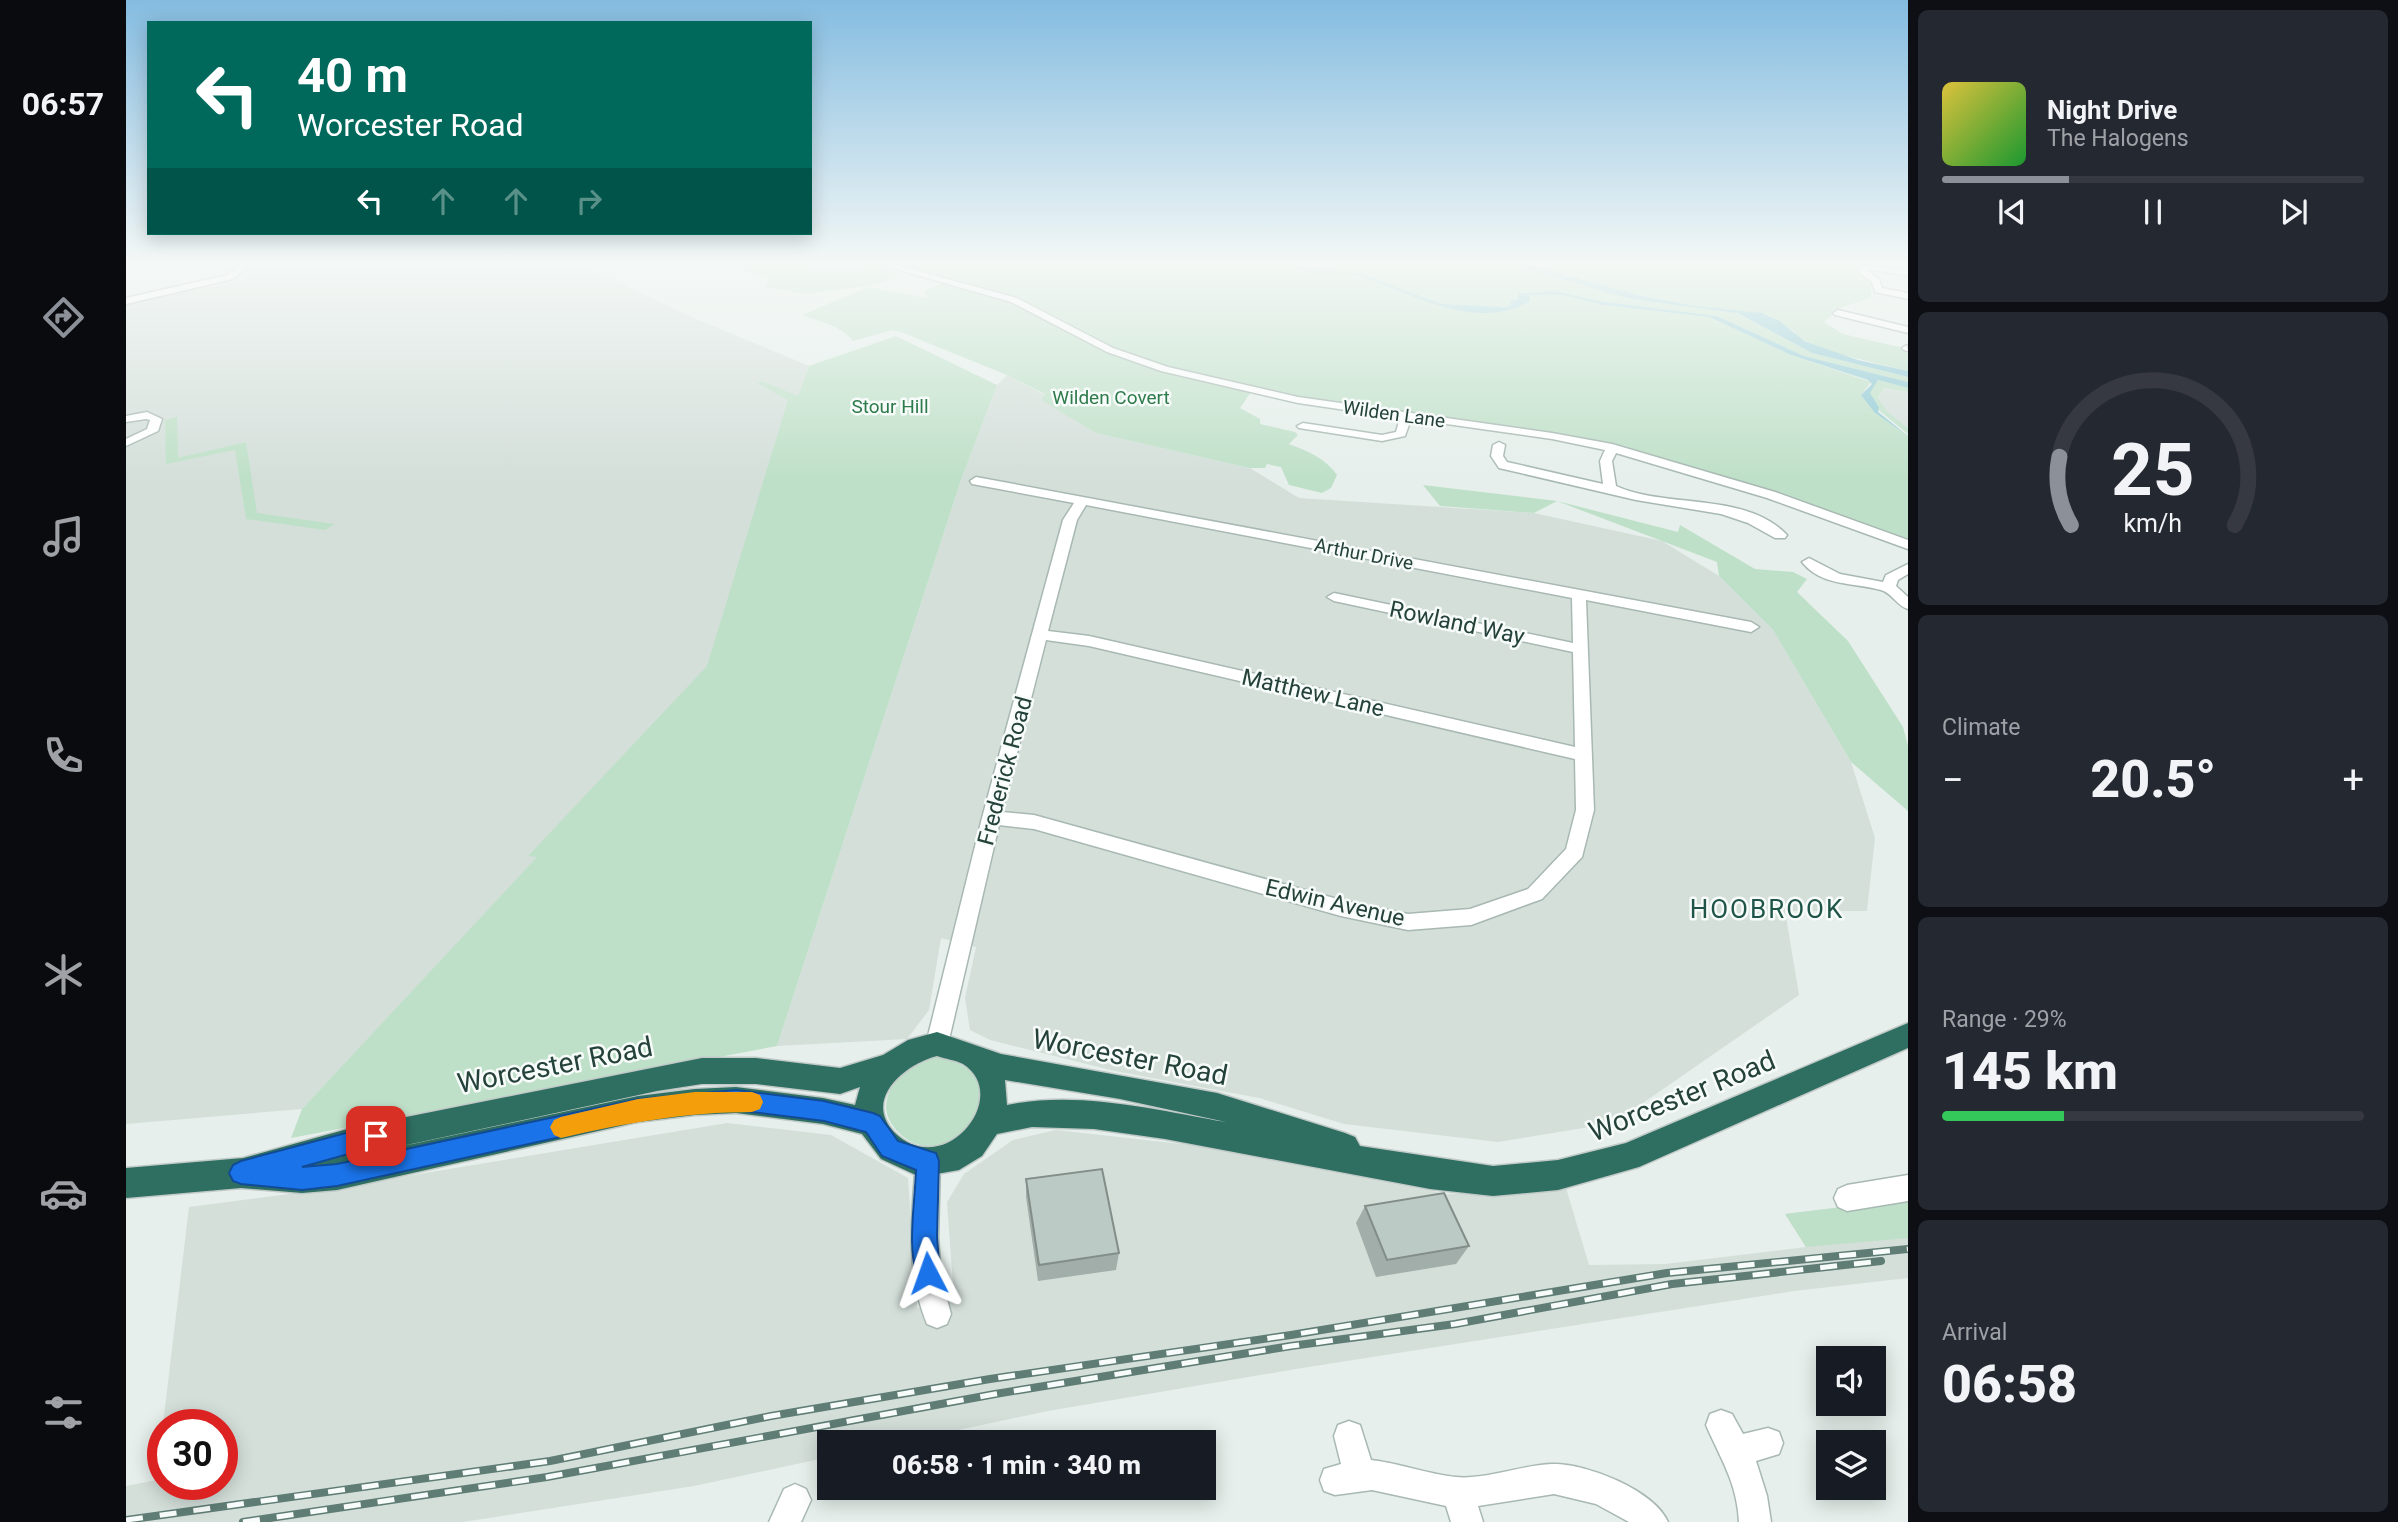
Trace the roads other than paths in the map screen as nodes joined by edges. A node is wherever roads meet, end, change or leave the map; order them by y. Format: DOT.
graph roads {
  1 [pos="1083,336"];
  2 [pos="1406,416"];
  3 [pos="126,419"];
  4 [pos="1303,426"];
  5 [pos="126,443"];
  6 [pos="1499,446"];
  7 [pos="1612,448"];
  8 [pos="1503,465"];
  9 [pos="1486,468"];
  10 [pos="976,481"];
  11 [pos="1610,488"];
  12 [pos="1082,501"];
  13 [pos="1780,530"];
  14 [pos="1908,545"];
  15 [pos="1810,568"];
  16 [pos="1908,568"];
  17 [pos="1889,587"];
  18 [pos="1579,594"];
  19 [pos="1334,597"];
  20 [pos="1908,605"];
  21 [pos="1751,627"];
  22 [pos="1041,635"];
  23 [pos="1580,649"];
  24 [pos="1583,755"];
  25 [pos="991,818"];
  26 [pos="1908,1035"];
  27 [pos="937,1044"];
  28 [pos="977,1059"];
  29 [pos="887,1066"];
  30 [pos="991,1122"];
  31 [pos="873,1124"];
  32 [pos="928,1161"];
  33 [pos="241,1173"];
  34 [pos="1430,1174"];
  35 [pos="126,1182"];
  36 [pos="1908,1188"];
  37 [pos="1847,1198"];
  38 [pos="937,1314"];
  39 [pos="1349,1436"];
  40 [pos="1768,1443"];
  41 [pos="1462,1508"];
  42 [pos="1651,1522"];
  43 [pos="1755,1522"];
  1 -- 2 [label="street, Wilden Lane"];
  2 -- 4 [label="street"];
  2 -- 7 [label="street, Wilden Lane"];
  3 -- 5 [label="street"];
  6 -- 8 [label="street"];
  7 -- 11 [label="street"];
  7 -- 14 [label="street, Wilden Lane"];
  8 -- 9 [label="street"];
  8 -- 11 [label="street"];
  10 -- 12 [label="street, Arthur Drive"];
  11 -- 13 [label="street"];
  12 -- 18 [label="street, Arthur Drive"];
  12 -- 22 [label="street, Frederick Road"];
  15 -- 17 [label="street"];
  16 -- 17 [label="street"];
  17 -- 20 [label="street"];
  18 -- 21 [label="street, Arthur Drive"];
  18 -- 23 [label="street, Edwin Avenue"];
  19 -- 23 [label="street, Rowland Way"];
  22 -- 24 [label="street, Matthew Lane"];
  22 -- 25 [label="street, Frederick Road"];
  23 -- 24 [label="street, Edwin Avenue"];
  24 -- 25 [label="street, Edwin Avenue"];
  25 -- 27 [label="street, Frederick Road"];
  26 -- 34 [label="highway, Worcester Road"];
  27 -- 28 [label="highway, Worcester Road"];
  27 -- 29 [label="highway, Worcester Road"];
  28 -- 30 [label="highway"];
  28 -- 34 [label="highway, Worcester Road"];
  29 -- 31 [label="highway"];
  29 -- 33 [label="highway, Worcester Road"];
  30 -- 32 [label="highway"];
  30 -- 34 [label="highway, Worcester Road"];
  31 -- 32 [label="highway"];
  31 -- 33 [label="highway, Worcester Road"];
  32 -- 38 [label="street"];
  33 -- 35 [label="highway, Worcester Road"];
  36 -- 37 [label="street"];
  39 -- 41 [label="street"];
  40 -- 43 [label="street"];
  41 -- 42 [label="street"];
}
